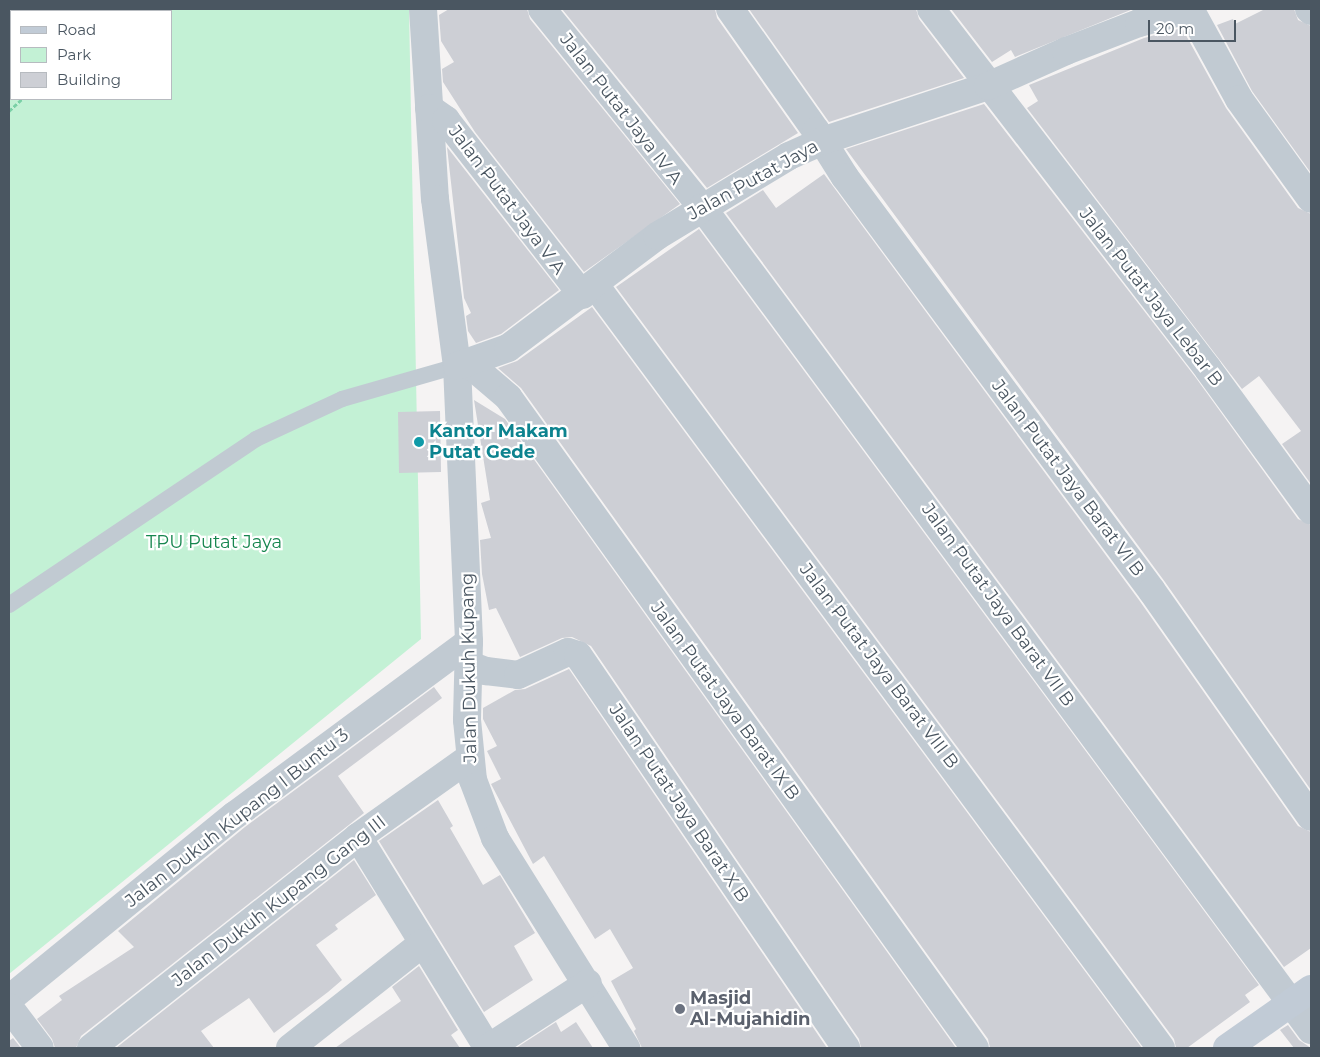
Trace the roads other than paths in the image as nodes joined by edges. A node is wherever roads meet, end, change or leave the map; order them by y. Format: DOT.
graph roads {
  1 [pos="423,9"];
  2 [pos="542,9"];
  3 [pos="730,9"];
  4 [pos="931,9"];
  5 [pos="1190,9"];
  6 [pos="1135,16"];
  7 [pos="988,86"];
  8 [pos="429,108"];
  9 [pos="822,141"];
  10 [pos="1311,199"];
  11 [pos="702,207"];
  12 [pos="588,290"];
  13 [pos="462,364"];
  14 [pos="1311,510"];
  15 [pos="9,605"];
  16 [pos="469,654"];
  17 [pos="469,758"];
  18 [pos="1311,817"];
  19 [pos="358,836"];
  20 [pos="422,943"];
  21 [pos="588,983"];
  22 [pos="1311,988"];
  23 [pos="9,999"];
  24 [pos="1290,1005"];
  25 [pos="9,1007"];
  26 [pos="1311,1030"];
  27 [pos="40,1048"];
  28 [pos="91,1048"];
  29 [pos="290,1048"];
  30 [pos="488,1048"];
  31 [pos="626,1048"];
  32 [pos="846,1048"];
  33 [pos="975,1048"];
  34 [pos="1161,1048"];
  35 [pos="1227,1048"];
  1 -- 8 [label="street, Jalan Dukuh Kupang"];
  2 -- 11 [label="street, Jalan Putat Jaya IV A"];
  3 -- 9 [label="street, Jalan Putat Jaya Barat VI B"];
  4 -- 7 [label="street, Jalan Putat Jaya Lebar B"];
  5 -- 6 [label="street, Jalan Putat Jaya"];
  5 -- 10 [label="street"];
  6 -- 7 [label="street, Jalan Putat Jaya"];
  7 -- 9 [label="street, Jalan Putat Jaya"];
  7 -- 14 [label="street, Jalan Putat Jaya Lebar B"];
  8 -- 12 [label="street, Jalan Putat Jaya V A"];
  8 -- 13 [label="street, Jalan Dukuh Kupang"];
  9 -- 11 [label="street, Jalan Putat Jaya"];
  9 -- 18 [label="street, Jalan Putat Jaya Barat VI B"];
  11 -- 12 [label="street, Jalan Putat Jaya"];
  11 -- 24 [label="street, Jalan Putat Jaya Barat VII B"];
  12 -- 13 [label="street, Jalan Putat Jaya"];
  12 -- 34 [label="street, Jalan Putat Jaya Barat VIII B"];
  13 -- 15 [label="lane"];
  13 -- 16 [label="street, Jalan Dukuh Kupang"];
  13 -- 33 [label="street, Jalan Putat Jaya Barat IX B"];
  16 -- 17 [label="street, Jalan Dukuh Kupang"];
  16 -- 23 [label="street, Jalan Dukuh Kupang I Buntu 3"];
  16 -- 32 [label="street, Jalan Putat Jaya Barat X B"];
  17 -- 19 [label="street, Jalan Dukuh Kupang Gang III"];
  17 -- 21 [label="street, Jalan Dukuh Kupang"];
  19 -- 20 [label="street"];
  19 -- 28 [label="street, Jalan Dukuh Kupang Gang III"];
  20 -- 29 [label="street"];
  20 -- 30 [label="street"];
  21 -- 30 [label="street"];
  21 -- 31 [label="street, Jalan Dukuh Kupang"];
  22 -- 24 [label="street"];
  24 -- 26 [label="street, Jalan Putat Jaya Barat VII B"];
  24 -- 35 [label="street"];
  25 -- 27 [label="street"];
}
